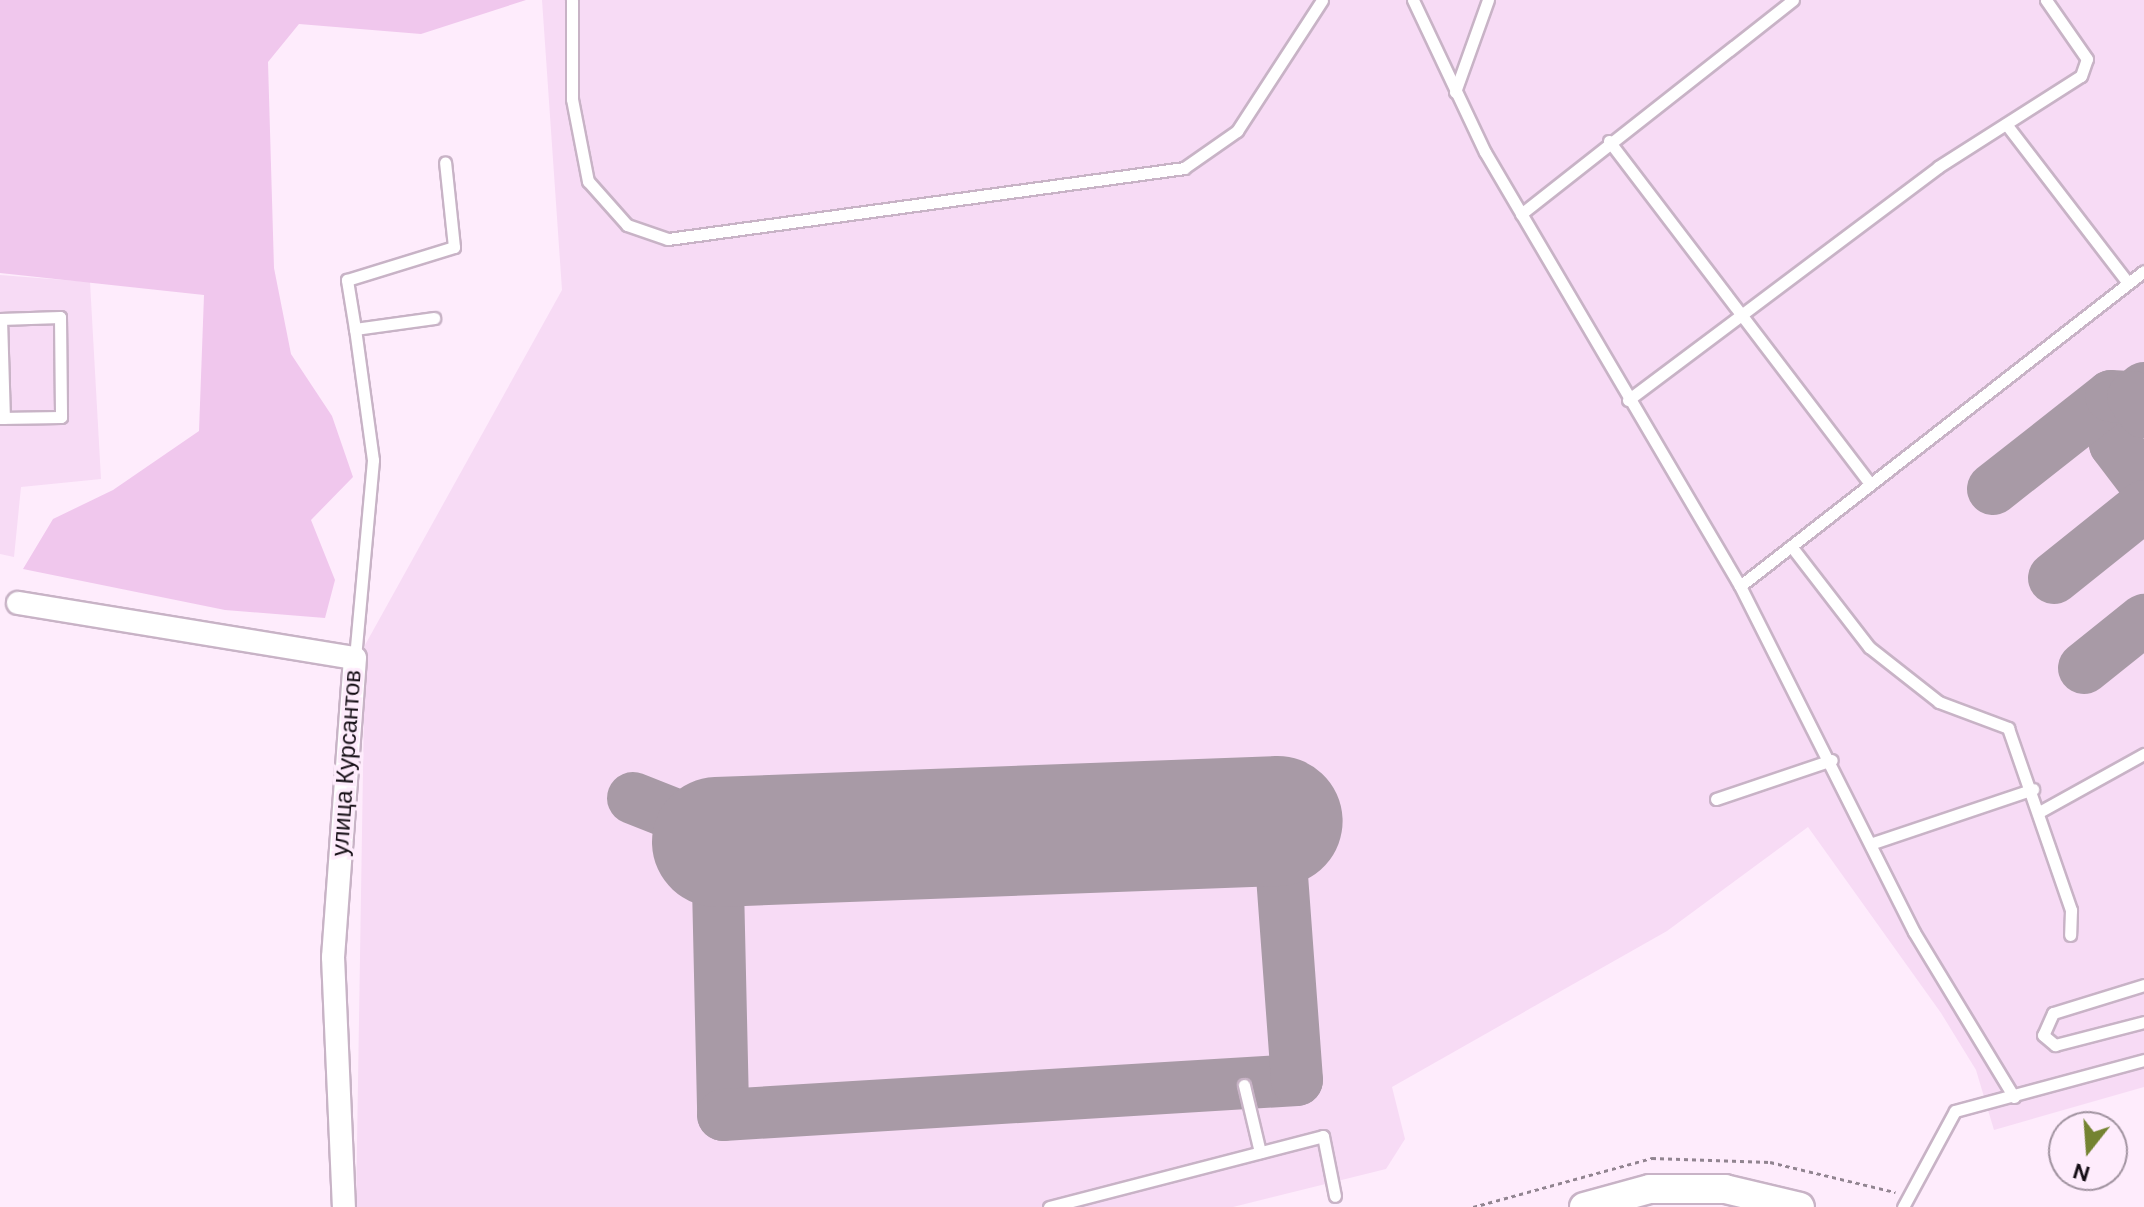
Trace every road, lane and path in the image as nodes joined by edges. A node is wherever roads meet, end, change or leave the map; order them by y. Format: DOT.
graph roads {
  1 [pos="572,0"];
  2 [pos="1322,0"];
  3 [pos="1413,0"];
  4 [pos="1488,0"];
  5 [pos="1793,0"];
  6 [pos="2046,0"];
  7 [pos="1455,92"];
  8 [pos="2006,124"];
  9 [pos="1609,141"];
  10 [pos="445,162"];
  11 [pos="1521,214"];
  12 [pos="2144,271"];
  13 [pos="2128,283"];
  14 [pos="1746,317"];
  15 [pos="434,318"];
  16 [pos="0,319"];
  17 [pos="355,329"];
  18 [pos="1628,400"];
  19 [pos="2,418"];
  20 [pos="1870,484"];
  21 [pos="1791,546"];
  22 [pos="1740,586"];
  23 [pos="18,603"];
  24 [pos="355,658"];
  25 [pos="2144,754"];
  26 [pos="1832,760"];
  27 [pos="2033,789"];
  28 [pos="1716,799"];
  29 [pos="2041,811"];
  30 [pos="1873,843"];
  31 [pos="2070,935"];
  32 [pos="2144,985"];
  33 [pos="2144,1022"];
  34 [pos="2144,1060"];
  35 [pos="1244,1085"];
  36 [pos="2014,1097"];
  37 [pos="1260,1152"];
  38 [pos="1335,1196"];
  39 [pos="344,1207"];
  40 [pos="1049,1207"];
  41 [pos="1584,1207"];
  42 [pos="1800,1207"];
  43 [pos="1903,1207"];
  1 -- 2 [label="lane"];
  3 -- 7 [label="lane"];
  4 -- 7 [label="lane"];
  5 -- 9 [label="lane"];
  6 -- 8 [label="lane"];
  7 -- 11 [label="lane"];
  8 -- 13 [label="lane"];
  8 -- 14 [label="lane"];
  9 -- 11 [label="lane"];
  9 -- 14 [label="lane"];
  10 -- 17 [label="lane"];
  11 -- 18 [label="lane"];
  12 -- 13 [label="lane"];
  13 -- 20 [label="lane"];
  14 -- 18 [label="lane"];
  14 -- 20 [label="lane"];
  15 -- 17 [label="lane"];
  16 -- 19 [label="lane"];
  16 -- 19 [label="lane"];
  17 -- 24 [label="lane"];
  18 -- 22 [label="lane"];
  20 -- 21 [label="lane"];
  21 -- 22 [label="lane"];
  21 -- 27 [label="lane"];
  22 -- 26 [label="lane"];
  23 -- 24 [label="street, улица Курсантов"];
  24 -- 39 [label="street, улица Курсантов"];
  25 -- 29 [label="lane"];
  26 -- 28 [label="lane"];
  26 -- 30 [label="lane"];
  27 -- 29 [label="lane"];
  27 -- 30 [label="lane"];
  29 -- 31 [label="lane"];
  30 -- 36 [label="lane"];
  32 -- 33 [label="lane"];
  34 -- 36 [label="lane"];
  35 -- 37 [label="lane"];
  36 -- 43 [label="lane"];
  37 -- 38 [label="lane"];
  37 -- 40 [label="lane"];
  41 -- 42 [label="street"];
}
